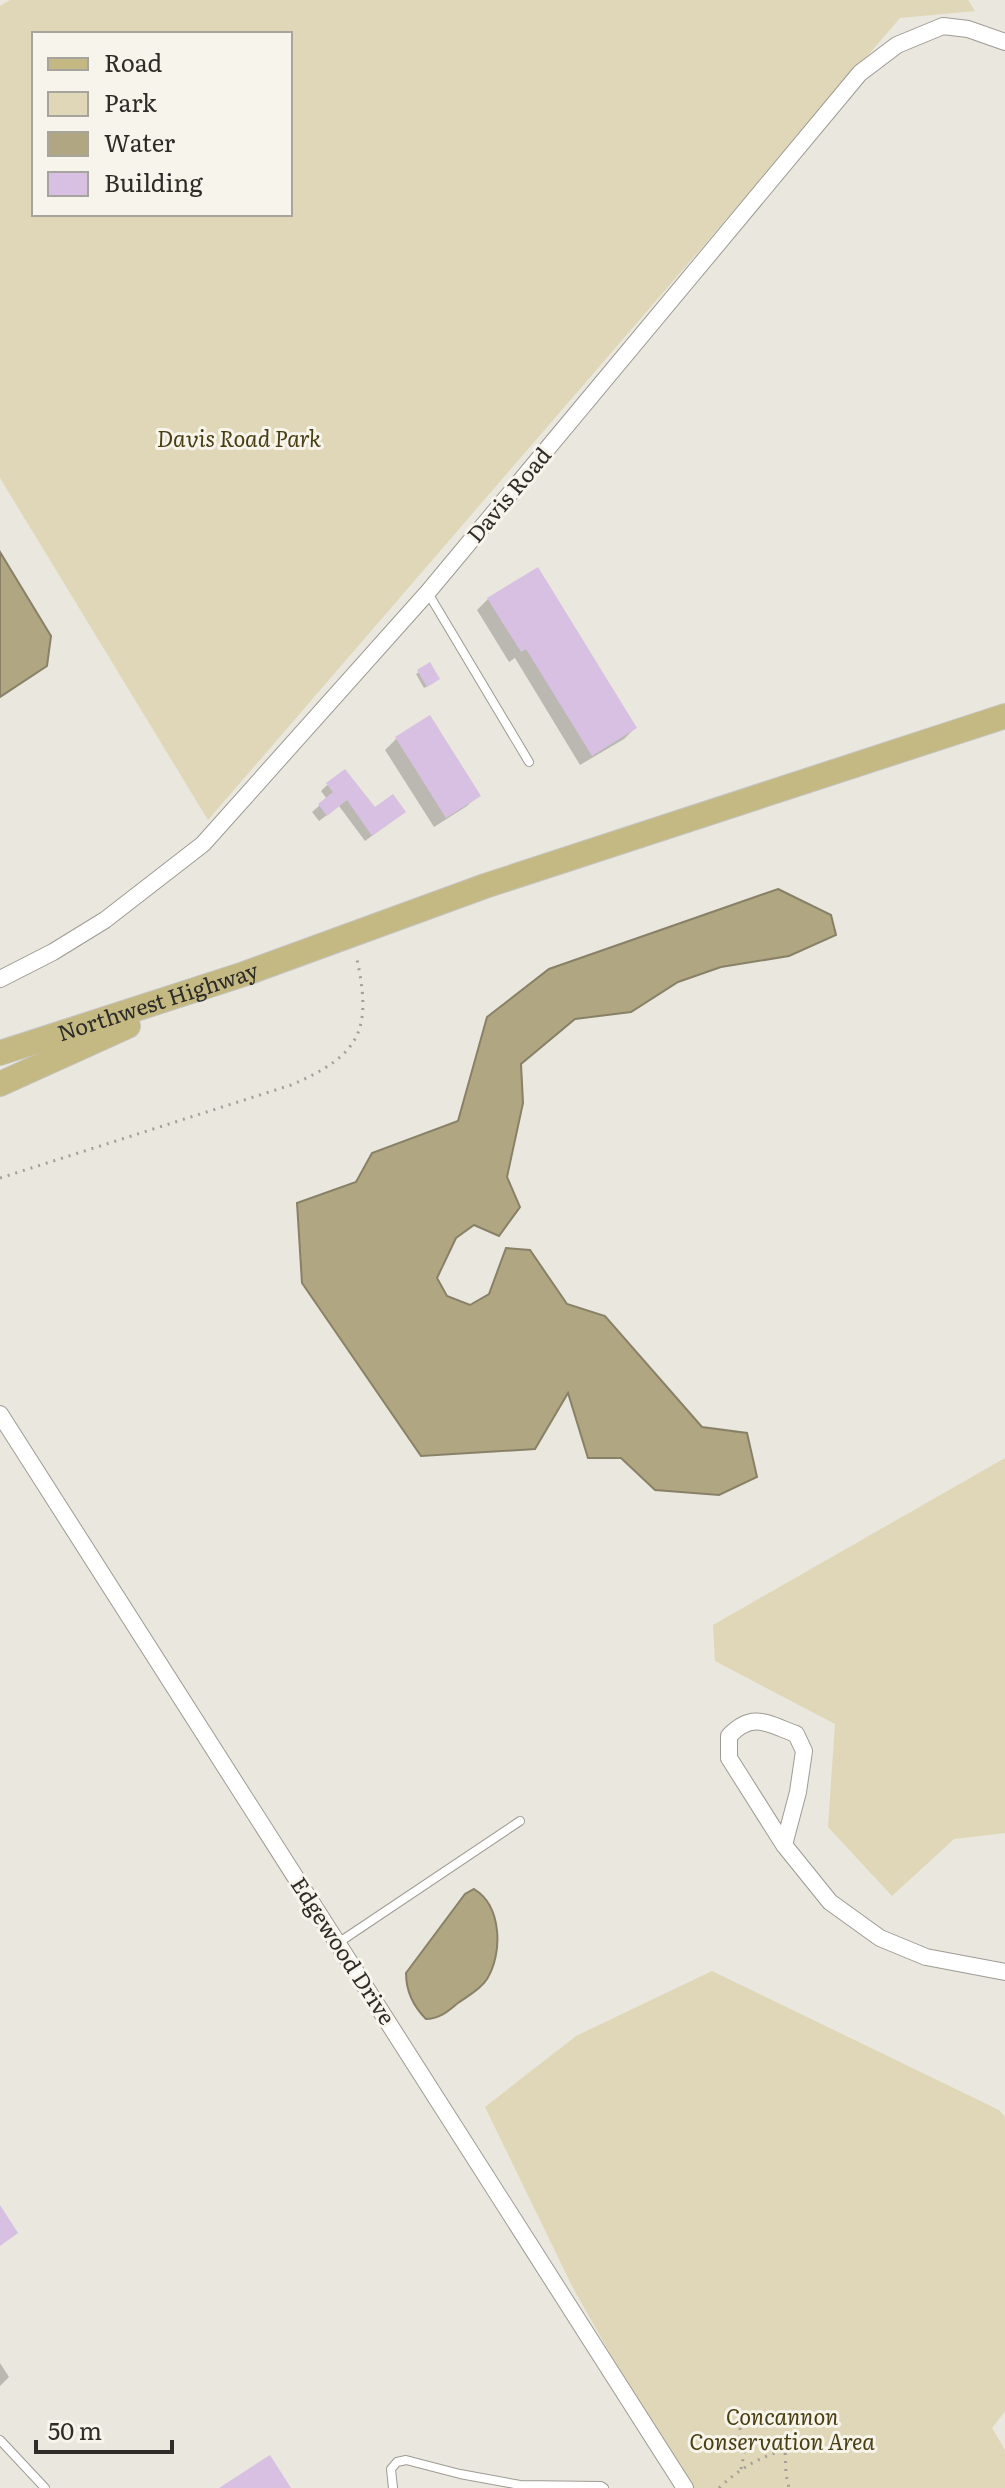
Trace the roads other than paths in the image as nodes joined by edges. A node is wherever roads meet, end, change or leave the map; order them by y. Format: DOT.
graph roads {
  1 [pos="1005,42"];
  2 [pos="428,592"];
  3 [pos="1005,716"];
  4 [pos="529,762"];
  5 [pos="244,974"];
  6 [pos="0,979"];
  7 [pos="0,1053"];
  8 [pos="0,1084"];
  9 [pos="0,1414"];
  10 [pos="520,1821"];
  11 [pos="784,1845"];
  12 [pos="338,1943"];
  13 [pos="1005,1972"];
  14 [pos="0,2440"];
  15 [pos="45,2488"];
  16 [pos="393,2488"];
  17 [pos="604,2488"];
  18 [pos="685,2488"];
  1 -- 2 [label="street, Davis Road"];
  2 -- 4 [label="lane"];
  2 -- 6 [label="street, Davis Road"];
  3 -- 5 [label="main road"];
  5 -- 7 [label="main road, Northwest Highway"];
  5 -- 8 [label="main road, Northwest Highway"];
  9 -- 12 [label="street, Edgewood Drive"];
  10 -- 12 [label="lane"];
  11 -- 11 [label="street"];
  11 -- 13 [label="street"];
  12 -- 18 [label="street, Edgewood Drive"];
  14 -- 15 [label="lane"];
  16 -- 17 [label="lane"];
}
